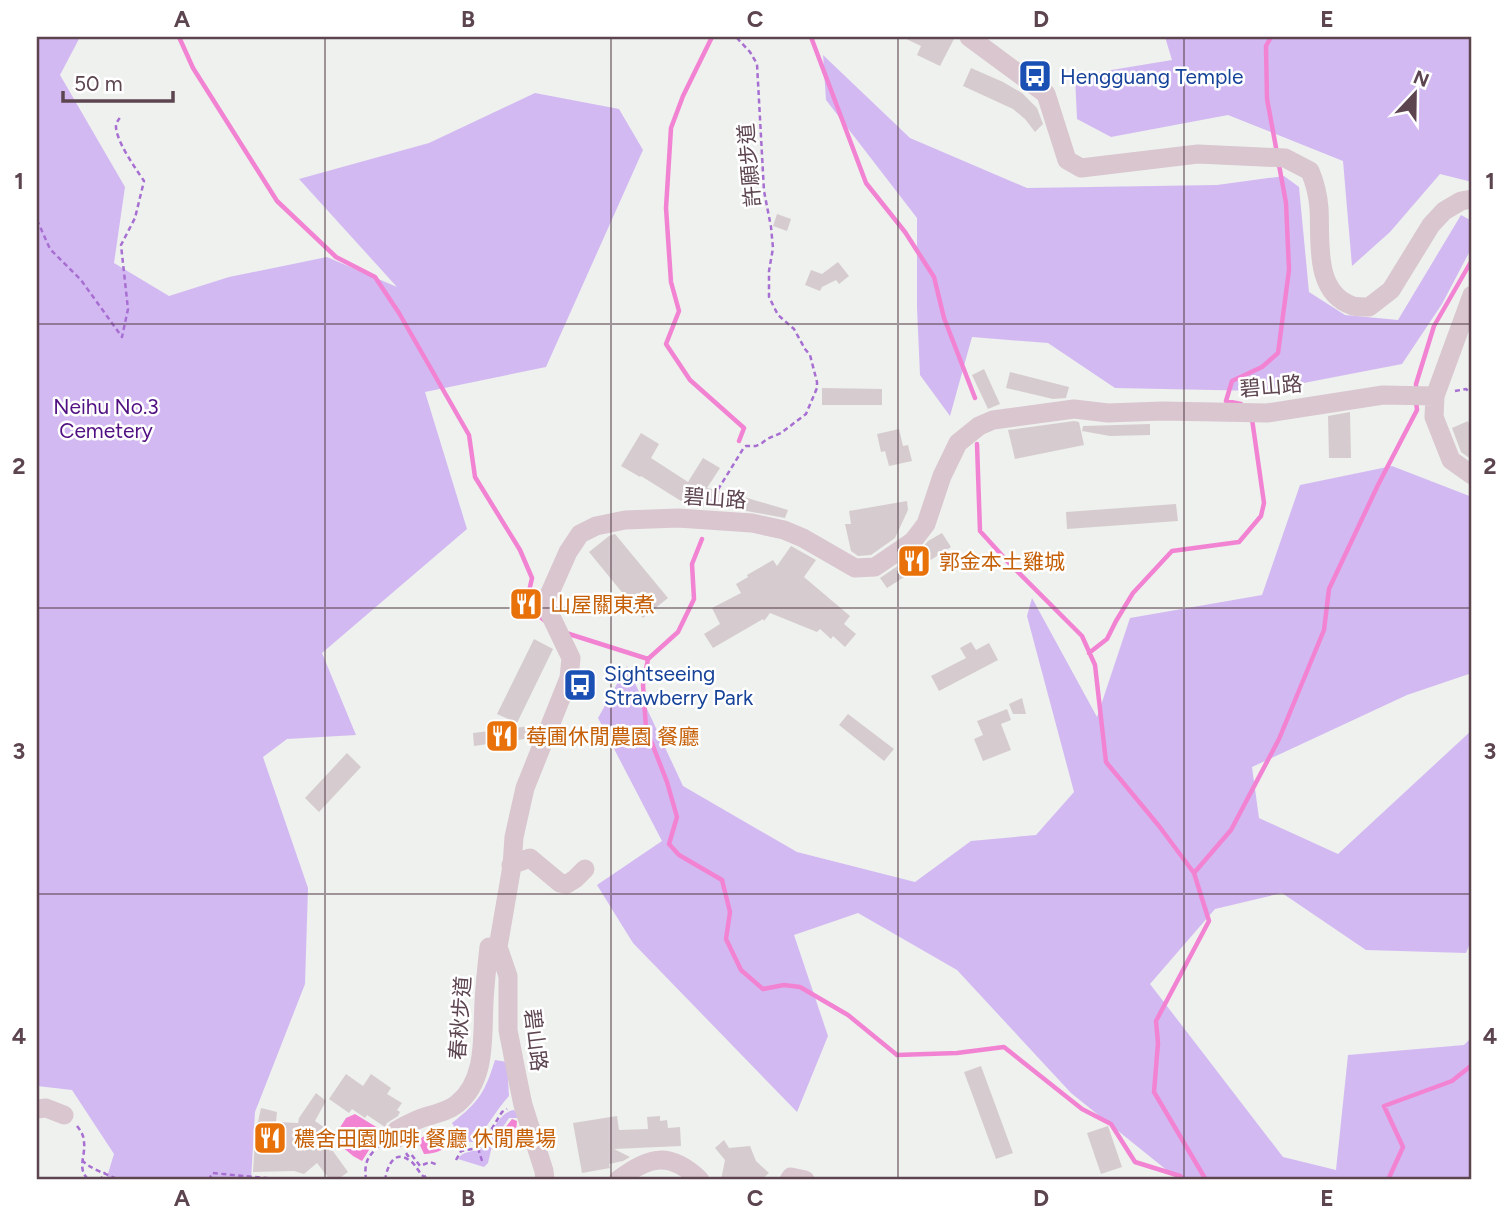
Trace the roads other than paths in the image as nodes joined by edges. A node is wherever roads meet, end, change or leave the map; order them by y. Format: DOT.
graph roads {
  1 [pos="969,37"];
  2 [pos="1472,199"];
  3 [pos="1472,295"];
  4 [pos="1435,396"];
  5 [pos="1472,475"];
  6 [pos="512,865"];
  7 [pos="585,869"];
  8 [pos="498,947"];
  9 [pos="37,1109"];
  10 [pos="64,1115"];
  11 [pos="398,1140"];
  12 [pos="545,1180"];
  13 [pos="618,1180"];
  14 [pos="700,1180"];
  15 [pos="789,1180"];
  16 [pos="805,1180"];
  1 -- 2 [label="street"];
  3 -- 4 [label="street"];
  4 -- 5 [label="street"];
  4 -- 6 [label="street, 碧山路"];
  6 -- 7 [label="street"];
  6 -- 8 [label="street, 碧山路"];
  8 -- 11 [label="street, 春秋步道"];
  8 -- 12 [label="street, 碧山路"];
  9 -- 10 [label="street"];
  13 -- 14 [label="street"];
  15 -- 16 [label="street"];
}
